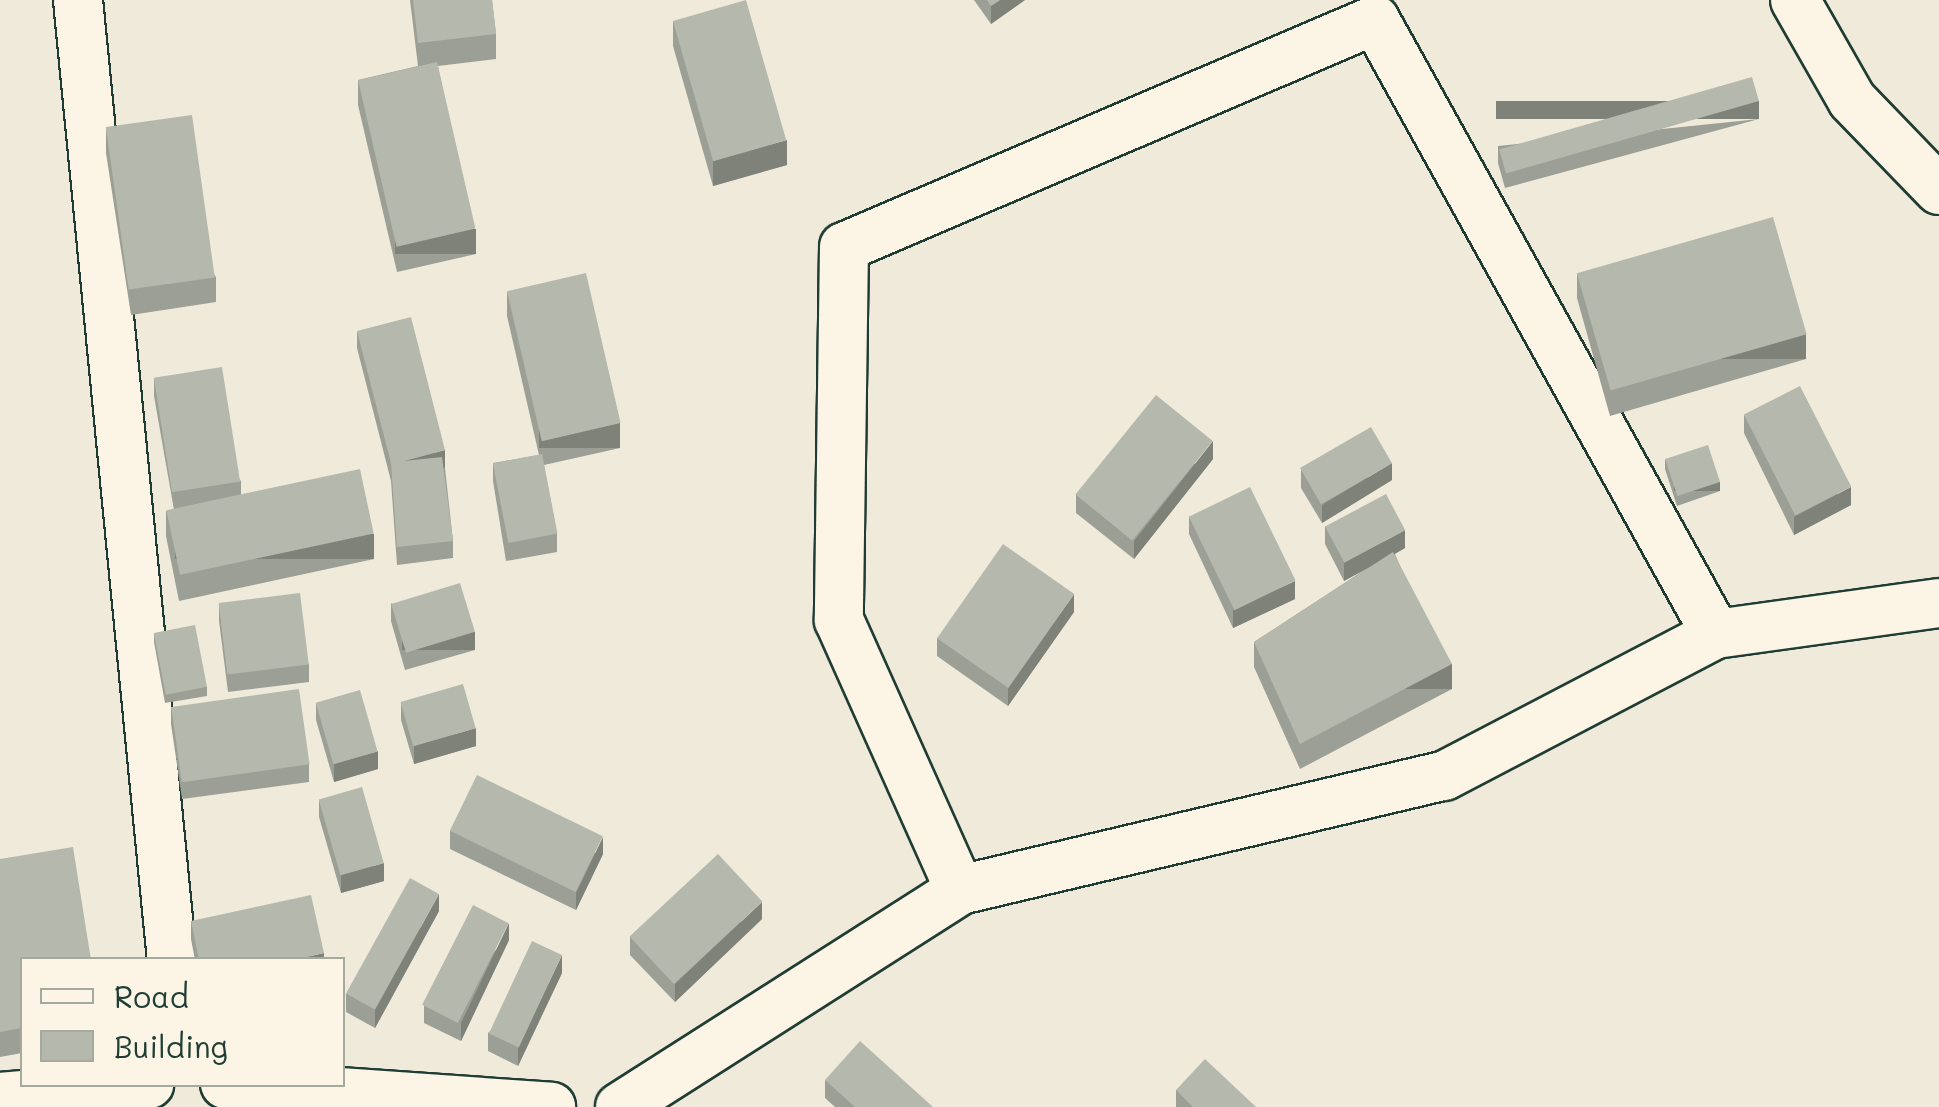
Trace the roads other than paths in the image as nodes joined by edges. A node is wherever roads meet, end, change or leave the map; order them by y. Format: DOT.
graph roads {
  1 [pos="78,0"];
  2 [pos="1796,0"];
  3 [pos="1369,10"];
  4 [pos="1939,190"];
  5 [pos="1939,602"];
  6 [pos="1716,634"];
  7 [pos="960,890"];
  8 [pos="172,957"];
  9 [pos="115,1087"];
  10 [pos="268,1087"];
  11 [pos="0,1097"];
  12 [pos="551,1107"];
  13 [pos="620,1107"];
  1 -- 8 [label="street"];
  2 -- 4 [label="street"];
  3 -- 6 [label="street"];
  3 -- 7 [label="street"];
  5 -- 6 [label="street"];
  6 -- 7 [label="street"];
  7 -- 13 [label="street"];
  9 -- 11 [label="street"];
  10 -- 12 [label="street"];
}
